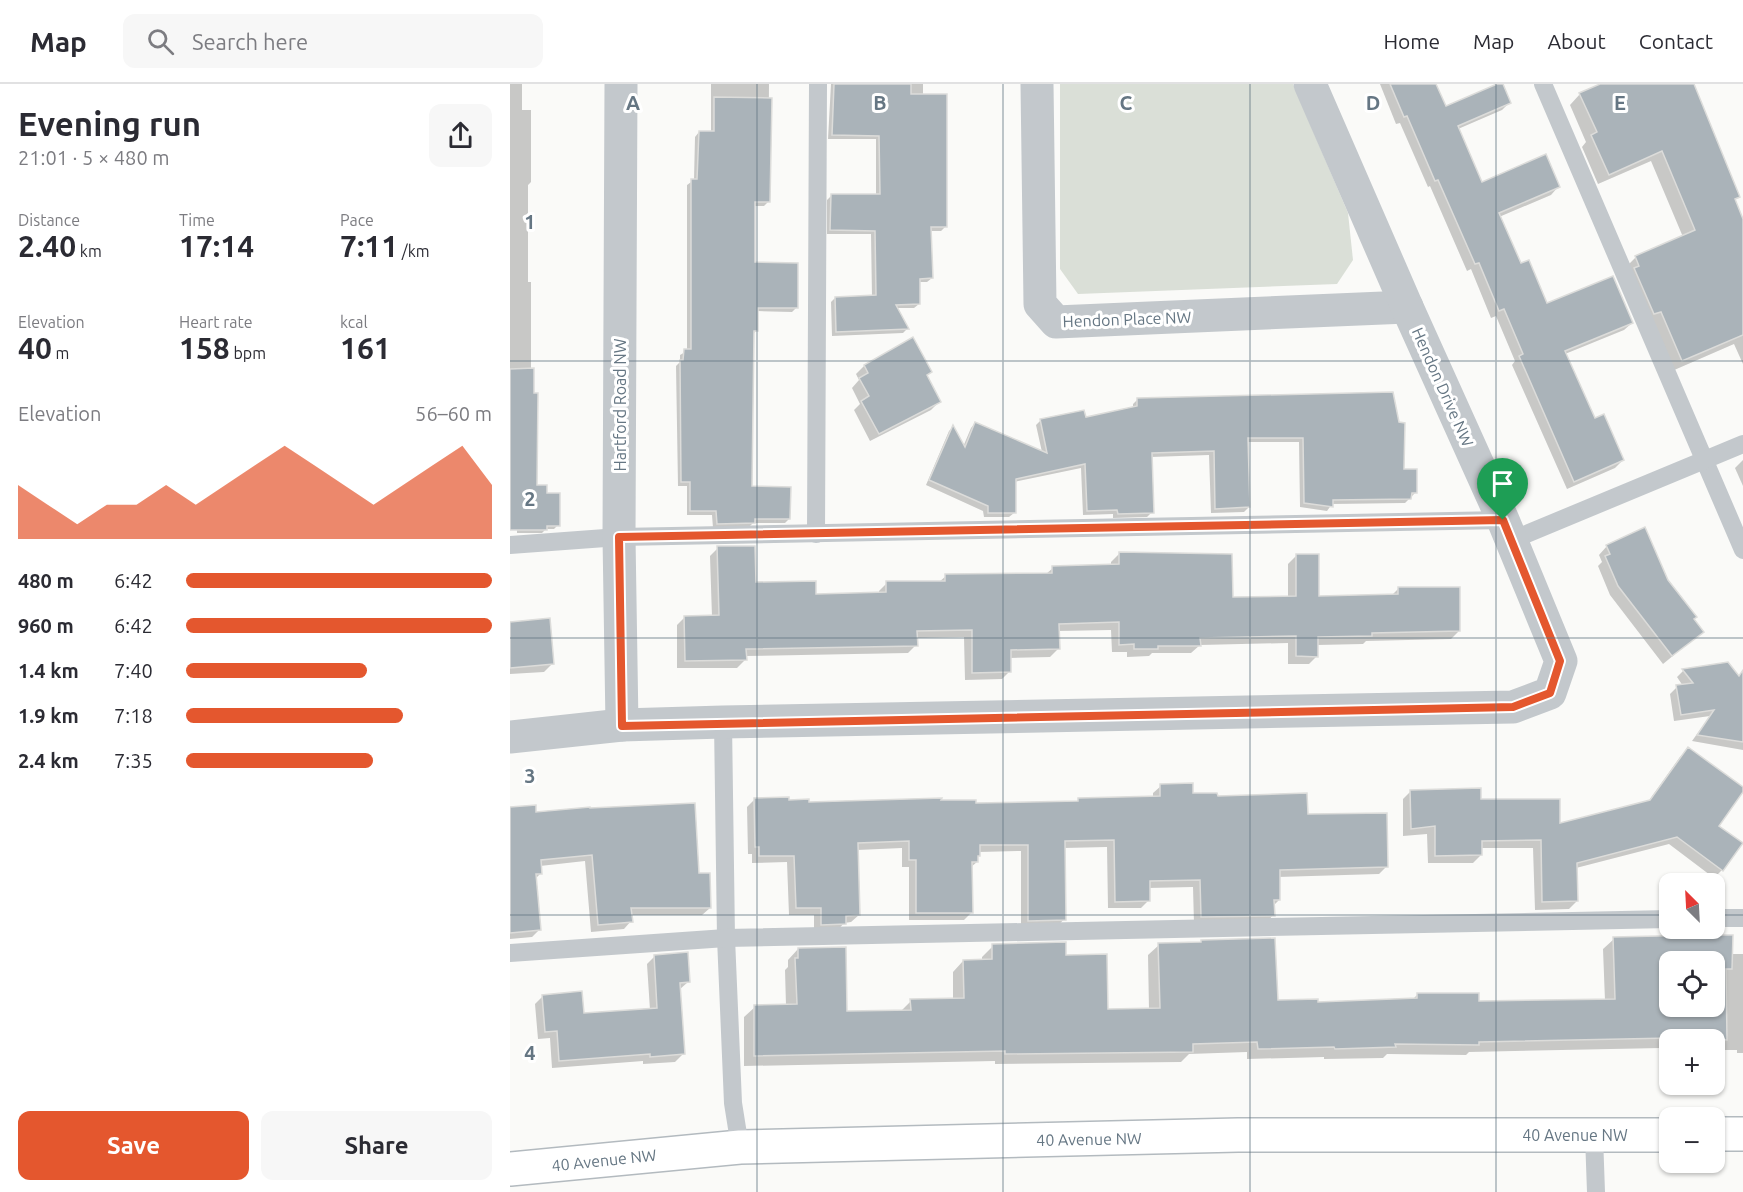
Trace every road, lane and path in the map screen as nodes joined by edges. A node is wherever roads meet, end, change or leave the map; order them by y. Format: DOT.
graph roads {
  1 [pos="621,84"];
  2 [pos="818,84"];
  3 [pos="1037,84"];
  4 [pos="1310,84"];
  5 [pos="1543,84"];
  6 [pos="1407,307"];
  7 [pos="1743,444"];
  8 [pos="1706,461"];
  9 [pos="1508,530"];
  10 [pos="816,534"];
  11 [pos="619,537"];
  12 [pos="510,545"];
  13 [pos="1743,549"];
  14 [pos="723,722"];
  15 [pos="622,726"];
  16 [pos="510,737"];
  17 [pos="1725,918"];
  18 [pos="1743,918"];
  19 [pos="1659,919"];
  20 [pos="726,938"];
  21 [pos="510,953"];
  22 [pos="1725,1134"];
  23 [pos="1743,1134"];
  24 [pos="1659,1135"];
  25 [pos="1594,1136"];
  26 [pos="740,1147"];
  27 [pos="510,1169"];
  28 [pos="1596,1192"];
  1 -- 11 [label="street, Hartford Road NW"];
  2 -- 10 [label="lane"];
  3 -- 6 [label="street, Hendon Place NW"];
  4 -- 6 [label="street, Hendon Drive NW"];
  5 -- 8 [label="lane"];
  6 -- 9 [label="street, Hendon Drive NW"];
  7 -- 8 [label="lane"];
  8 -- 9 [label="lane"];
  8 -- 13 [label="lane"];
  9 -- 10 [label="lane"];
  9 -- 14 [label="street, Hendon Drive NW"];
  10 -- 11 [label="lane"];
  11 -- 12 [label="lane"];
  11 -- 15 [label="street, Hartford Road NW"];
  14 -- 15 [label="street, Hendon Drive NW"];
  14 -- 20 [label="lane"];
  15 -- 16 [label="street, Hendon Drive NW"];
  17 -- 18 [label="lane"];
  19 -- 20 [label="lane"];
  20 -- 21 [label="lane"];
  20 -- 26 [label="lane"];
  22 -- 23 [label="street"];
  24 -- 25 [label="street, 40 Avenue NW"];
  25 -- 26 [label="street, 40 Avenue NW"];
  25 -- 28 [label="lane"];
  26 -- 27 [label="street, 40 Avenue NW"];
}
